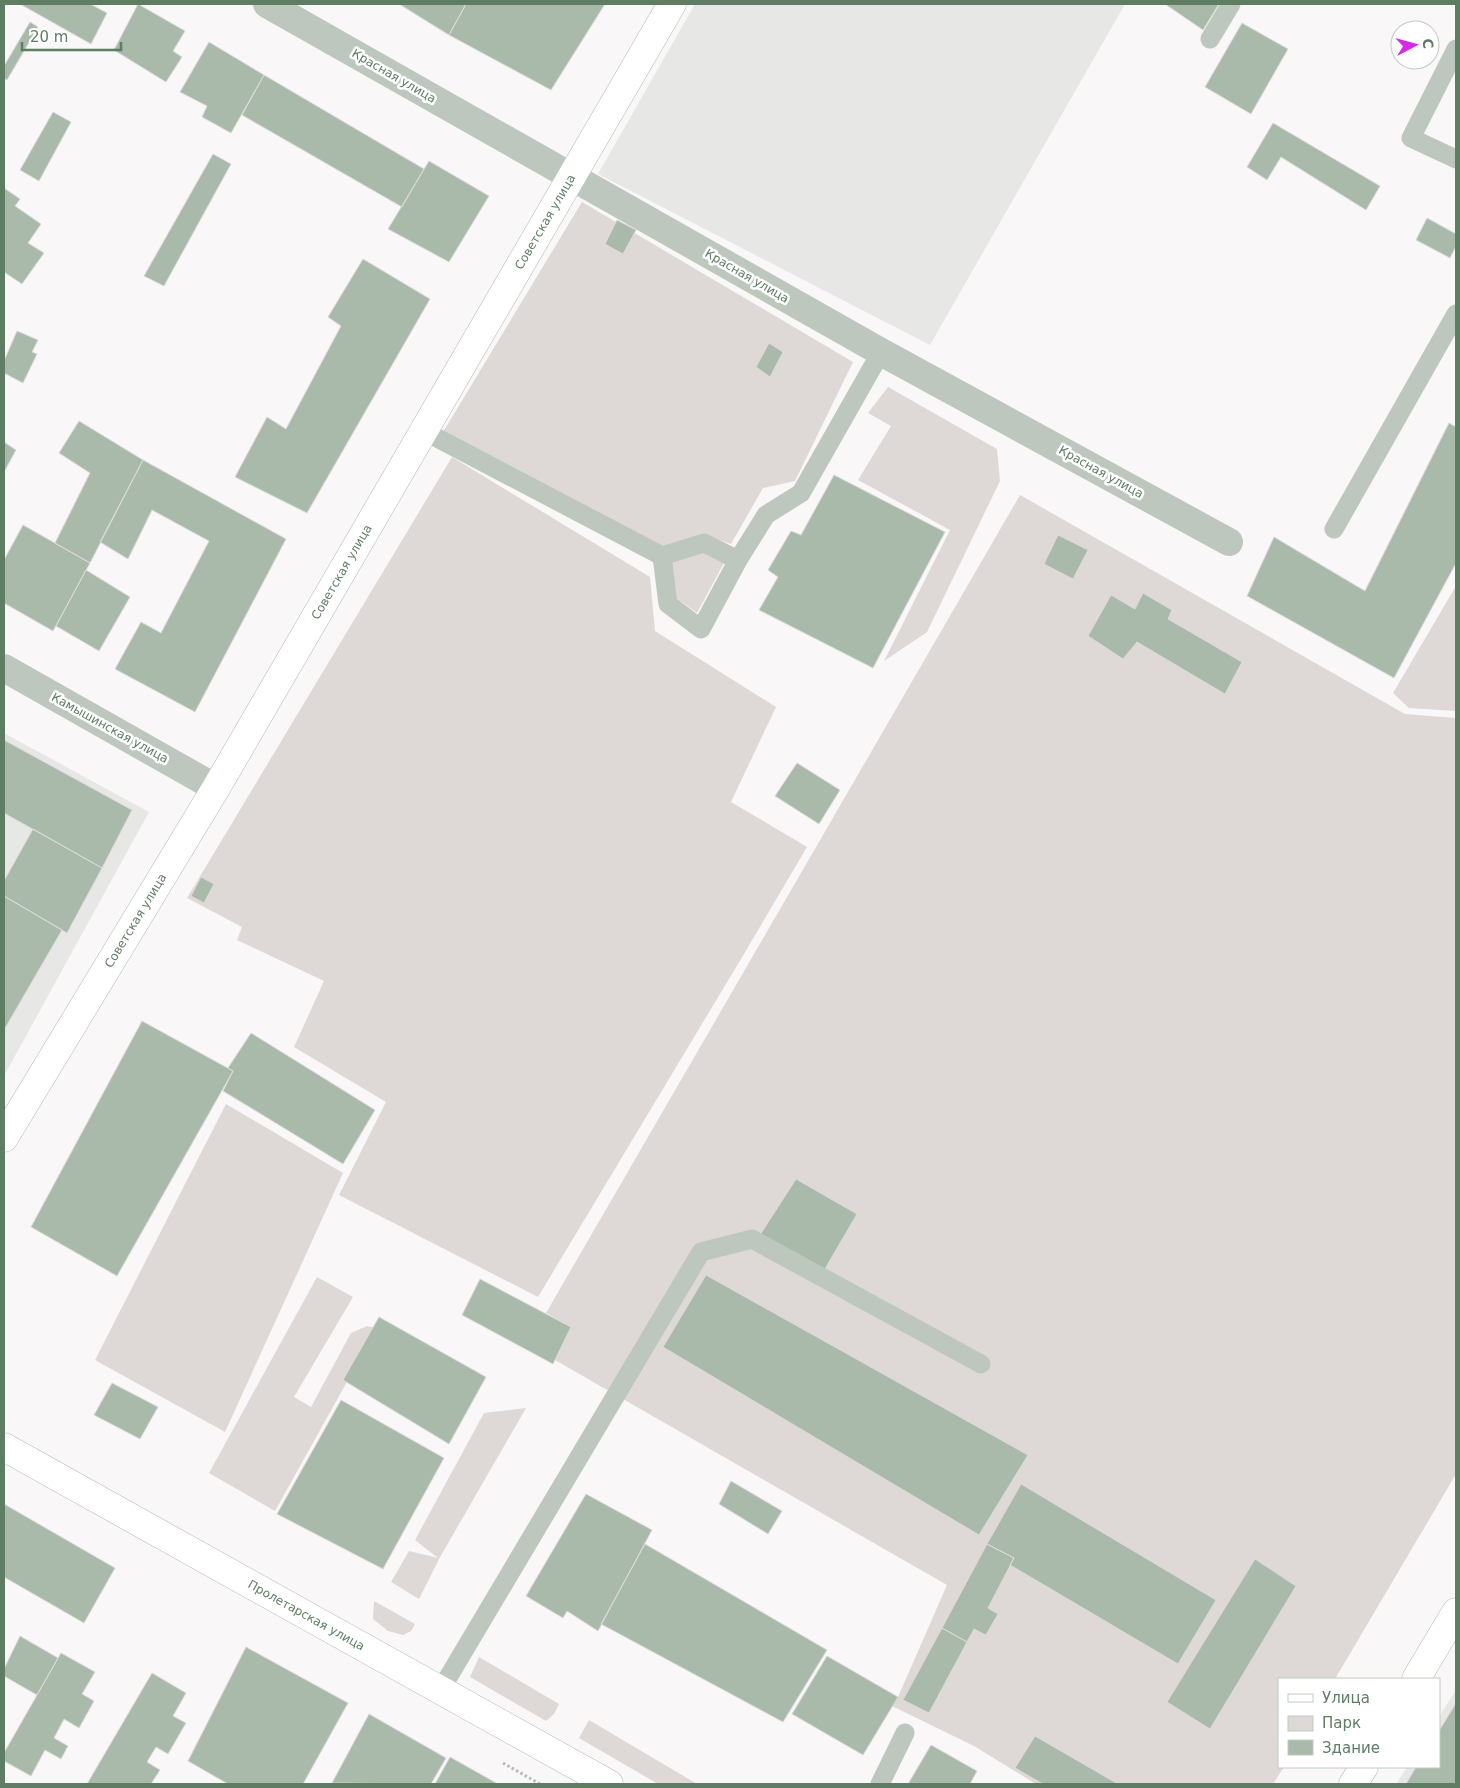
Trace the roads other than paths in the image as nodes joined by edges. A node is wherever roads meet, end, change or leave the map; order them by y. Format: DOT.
graph roads {
  1 [pos="267,4"];
  2 [pos="672,4"];
  3 [pos="1231,4"];
  4 [pos="1210,39"];
  5 [pos="1456,48"];
  6 [pos="1456,159"];
  7 [pos="572,177"];
  8 [pos="1456,314"];
  9 [pos="881,352"];
  10 [pos="424,432"];
  11 [pos="1334,529"];
  12 [pos="1229,542"];
  13 [pos="662,556"];
  14 [pos="738,560"];
  15 [pos="4,668"];
  16 [pos="216,788"];
  17 [pos="4,1138"];
  18 [pos="981,1364"];
  19 [pos="4,1448"];
  20 [pos="1456,1612"];
  21 [pos="1417,1678"];
  22 [pos="440,1691"];
  23 [pos="905,1734"];
  24 [pos="1363,1768"];
  25 [pos="609,1784"];
  26 [pos="880,1784"];
  27 [pos="1353,1784"];
  1 -- 7 [label="street, Красная улица"];
  2 -- 7 [label="street, Советская улица"];
  3 -- 4 [label="lane"];
  5 -- 6 [label="lane"];
  7 -- 9 [label="street, Красная улица"];
  7 -- 10 [label="street, Советская улица"];
  8 -- 11 [label="lane"];
  9 -- 12 [label="street, Красная улица"];
  9 -- 14 [label="lane"];
  10 -- 13 [label="lane"];
  10 -- 16 [label="street, Советская улица"];
  13 -- 14 [label="lane"];
  13 -- 14 [label="lane"];
  15 -- 16 [label="street, Камышинская улица"];
  16 -- 17 [label="street, Советская улица"];
  18 -- 22 [label="lane"];
  19 -- 22 [label="street, Пролетарская улица"];
  20 -- 21 [label="street"];
  22 -- 25 [label="street, Пролетарская улица"];
  23 -- 26 [label="lane"];
  24 -- 27 [label="street"];
}
